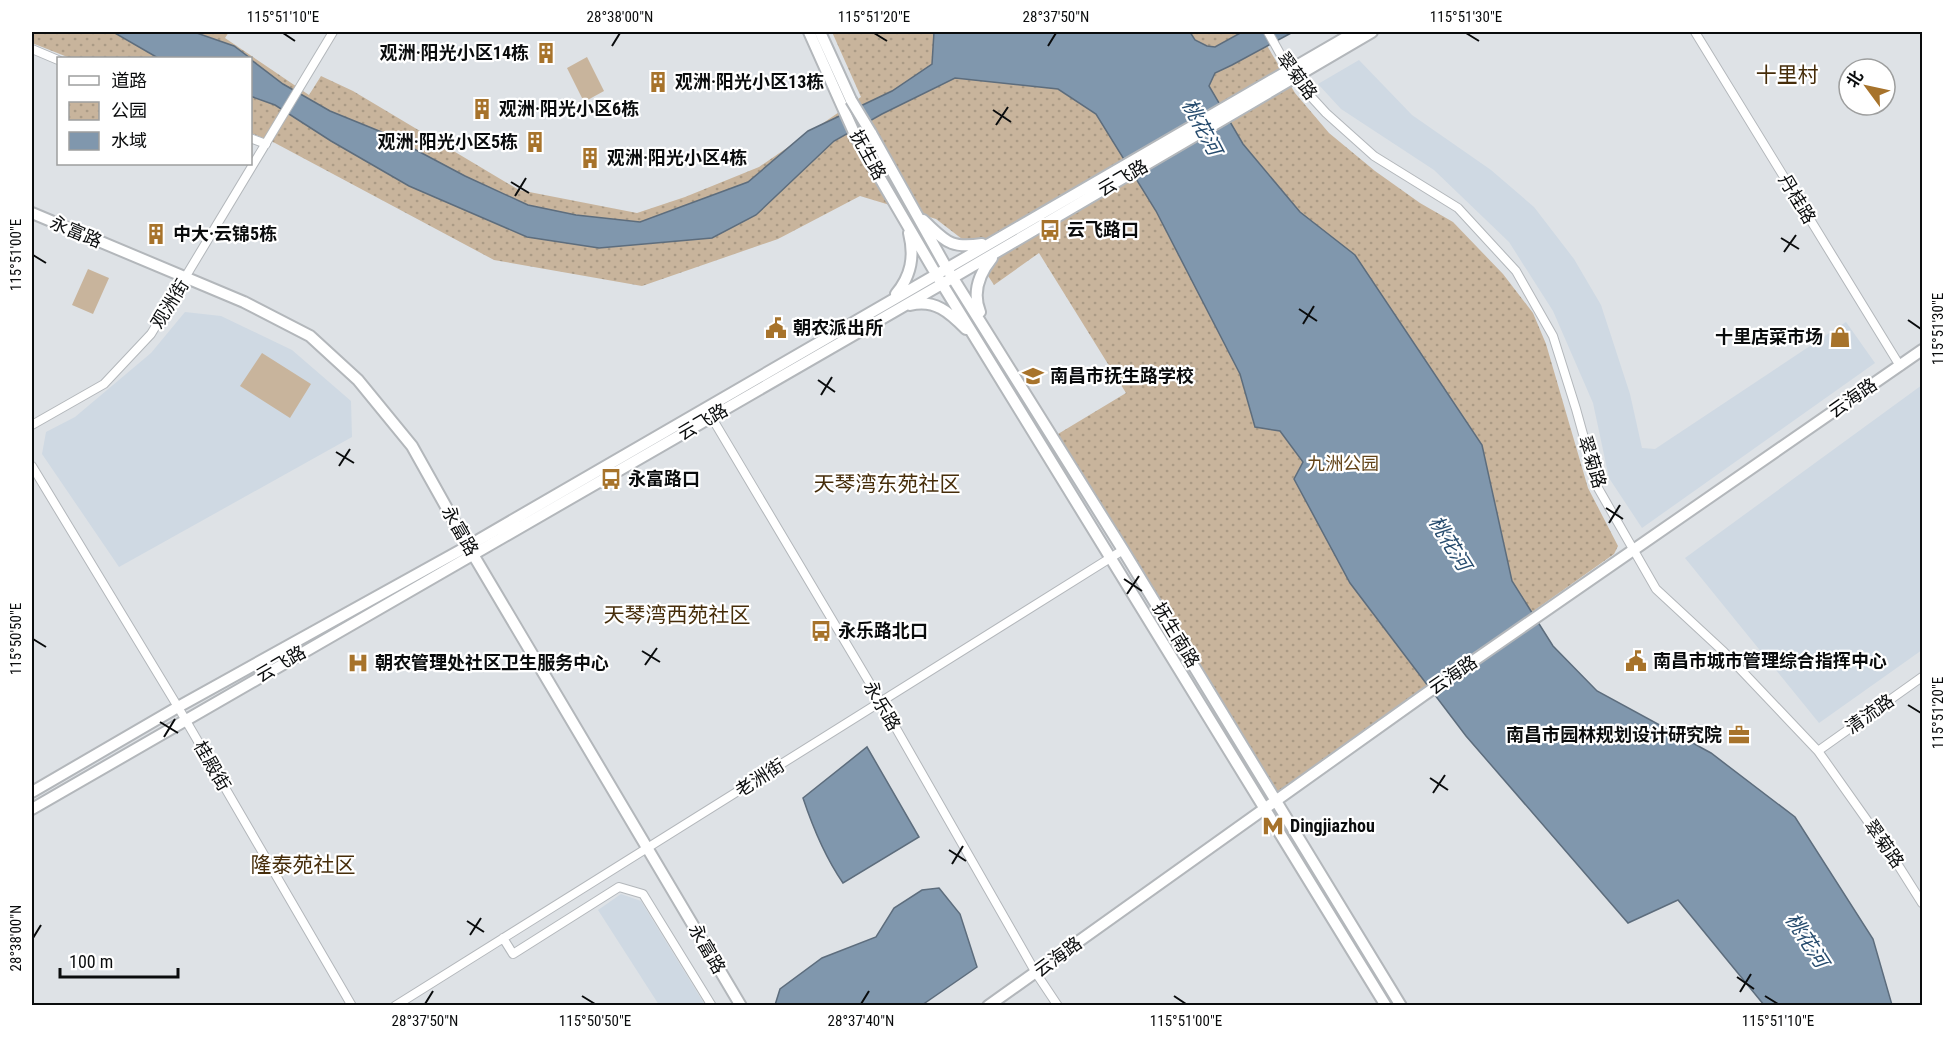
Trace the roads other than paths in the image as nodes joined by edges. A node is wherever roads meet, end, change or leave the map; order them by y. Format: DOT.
graph roads {
  1 [pos="333,32"];
  2 [pos="809,32"];
  3 [pos="820,32"];
  4 [pos="1269,32"];
  5 [pos="1355,32"];
  6 [pos="1372,32"];
  7 [pos="1695,32"];
  8 [pos="32,49"];
  9 [pos="57,60"];
  10 [pos="1291,74"];
  11 [pos="846,101"];
  12 [pos="1233,107"];
  13 [pos="252,139"];
  14 [pos="266,144"];
  15 [pos="32,213"];
  16 [pos="916,214"];
  17 [pos="906,222"];
  18 [pos="988,243"];
  19 [pos="998,251"];
  20 [pos="946,267"];
  21 [pos="186,278"];
  22 [pos="953,278"];
  23 [pos="939,279"];
  24 [pos="891,300"];
  25 [pos="903,306"];
  26 [pos="987,332"];
  27 [pos="976,338"];
  28 [pos="1923,350"];
  29 [pos="1900,366"];
  30 [pos="705,406"];
  31 [pos="711,417"];
  32 [pos="32,425"];
  33 [pos="32,466"];
  34 [pos="470,550"];
  35 [pos="1123,550"];
  36 [pos="1634,551"];
  37 [pos="1111,559"];
  38 [pos="1923,677"];
  39 [pos="881,702"];
  40 [pos="178,707"];
  41 [pos="185,720"];
  42 [pos="1818,751"];
  43 [pos="32,792"];
  44 [pos="1276,800"];
  45 [pos="1266,808"];
  46 [pos="32,809"];
  47 [pos="648,847"];
  48 [pos="1923,903"];
  49 [pos="503,938"];
  50 [pos="1036,973"];
  51 [pos="352,1005"];
  52 [pos="395,1005"];
  53 [pos="712,1005"];
  54 [pos="741,1005"];
  55 [pos="988,1005"];
  56 [pos="1058,1005"];
  57 [pos="1386,1005"];
  58 [pos="1401,1005"];
  1 -- 14 [label="street, 观洲街"];
  2 -- 11 [label="main road, 抚生路"];
  3 -- 11 [label="main road, 抚生路"];
  4 -- 10 [label="street, 翠菊路"];
  5 -- 10 [label="main road, 云飞路"];
  6 -- 10 [label="main road, 云飞路"];
  7 -- 29 [label="street, 丹桂路"];
  8 -- 9 [label="street"];
  10 -- 12 [label="main road, 云飞路"];
  10 -- 36 [label="street, 翠菊路"];
  11 -- 16 [label="main road, 抚生路, bridge"];
  11 -- 17 [label="main road, 抚生路"];
  12 -- 18 [label="main road, 云飞路"];
  12 -- 19 [label="main road, 云飞路"];
  13 -- 14 [label="street"];
  14 -- 21 [label="street, 观洲街"];
  15 -- 21 [label="main road, 永富路"];
  16 -- 18 [label="main road"];
  16 -- 20 [label="main road, 抚生路"];
  17 -- 23 [label="main road, 抚生路"];
  17 -- 24 [label="main road"];
  18 -- 20 [label="main road, 云飞路"];
  19 -- 22 [label="main road, 云飞路"];
  19 -- 26 [label="main road"];
  20 -- 22 [label="main road, 抚生南路"];
  20 -- 23 [label="main road, 云飞路"];
  21 -- 32 [label="street, 观洲街"];
  21 -- 34 [label="main road, 永富路"];
  22 -- 23 [label="main road, 云飞路"];
  22 -- 26 [label="main road, 抚生南路"];
  23 -- 24 [label="main road, 云飞路"];
  23 -- 25 [label="main road, 云飞路"];
  23 -- 27 [label="main road, 抚生南路"];
  24 -- 30 [label="main road, 云飞路"];
  25 -- 27 [label="main road"];
  25 -- 31 [label="main road, 云飞路"];
  26 -- 35 [label="main road, 抚生南路"];
  27 -- 37 [label="main road, 抚生南路"];
  28 -- 29 [label="main road, 云海路"];
  29 -- 36 [label="main road, 云海路"];
  30 -- 31 [label="street, 永乐路"];
  30 -- 34 [label="main road, 云飞路"];
  31 -- 34 [label="main road, 云飞路"];
  31 -- 39 [label="street, 永乐路"];
  33 -- 40 [label="street, 桂殿街"];
  34 -- 40 [label="main road, 云飞路"];
  34 -- 41 [label="main road, 云飞路"];
  34 -- 47 [label="main road, 永富路"];
  35 -- 37 [label="street, 老洲街"];
  35 -- 44 [label="main road, 抚生南路"];
  36 -- 42 [label="street, 翠菊路"];
  36 -- 44 [label="main road, 云海路"];
  37 -- 39 [label="street, 老洲街"];
  37 -- 45 [label="main road, 抚生南路"];
  38 -- 42 [label="street, 清流路"];
  39 -- 47 [label="street, 老洲街"];
  39 -- 50 [label="street, 永乐路"];
  40 -- 41 [label="street, 桂殿街"];
  40 -- 43 [label="main road, 云飞路"];
  41 -- 46 [label="main road, 云飞路"];
  41 -- 51 [label="street, 桂殿街"];
  42 -- 48 [label="street, 翠菊路"];
  44 -- 45 [label="main road, 云海路"];
  44 -- 58 [label="main road, 抚生南路"];
  45 -- 50 [label="main road, 云海路"];
  45 -- 57 [label="main road, 抚生南路"];
  47 -- 49 [label="street, 老洲街"];
  47 -- 54 [label="main road, 永富路"];
  49 -- 52 [label="street, 老洲街"];
  49 -- 53 [label="street"];
  50 -- 55 [label="main road, 云海路"];
  50 -- 56 [label="street, 永乐路"];
}
